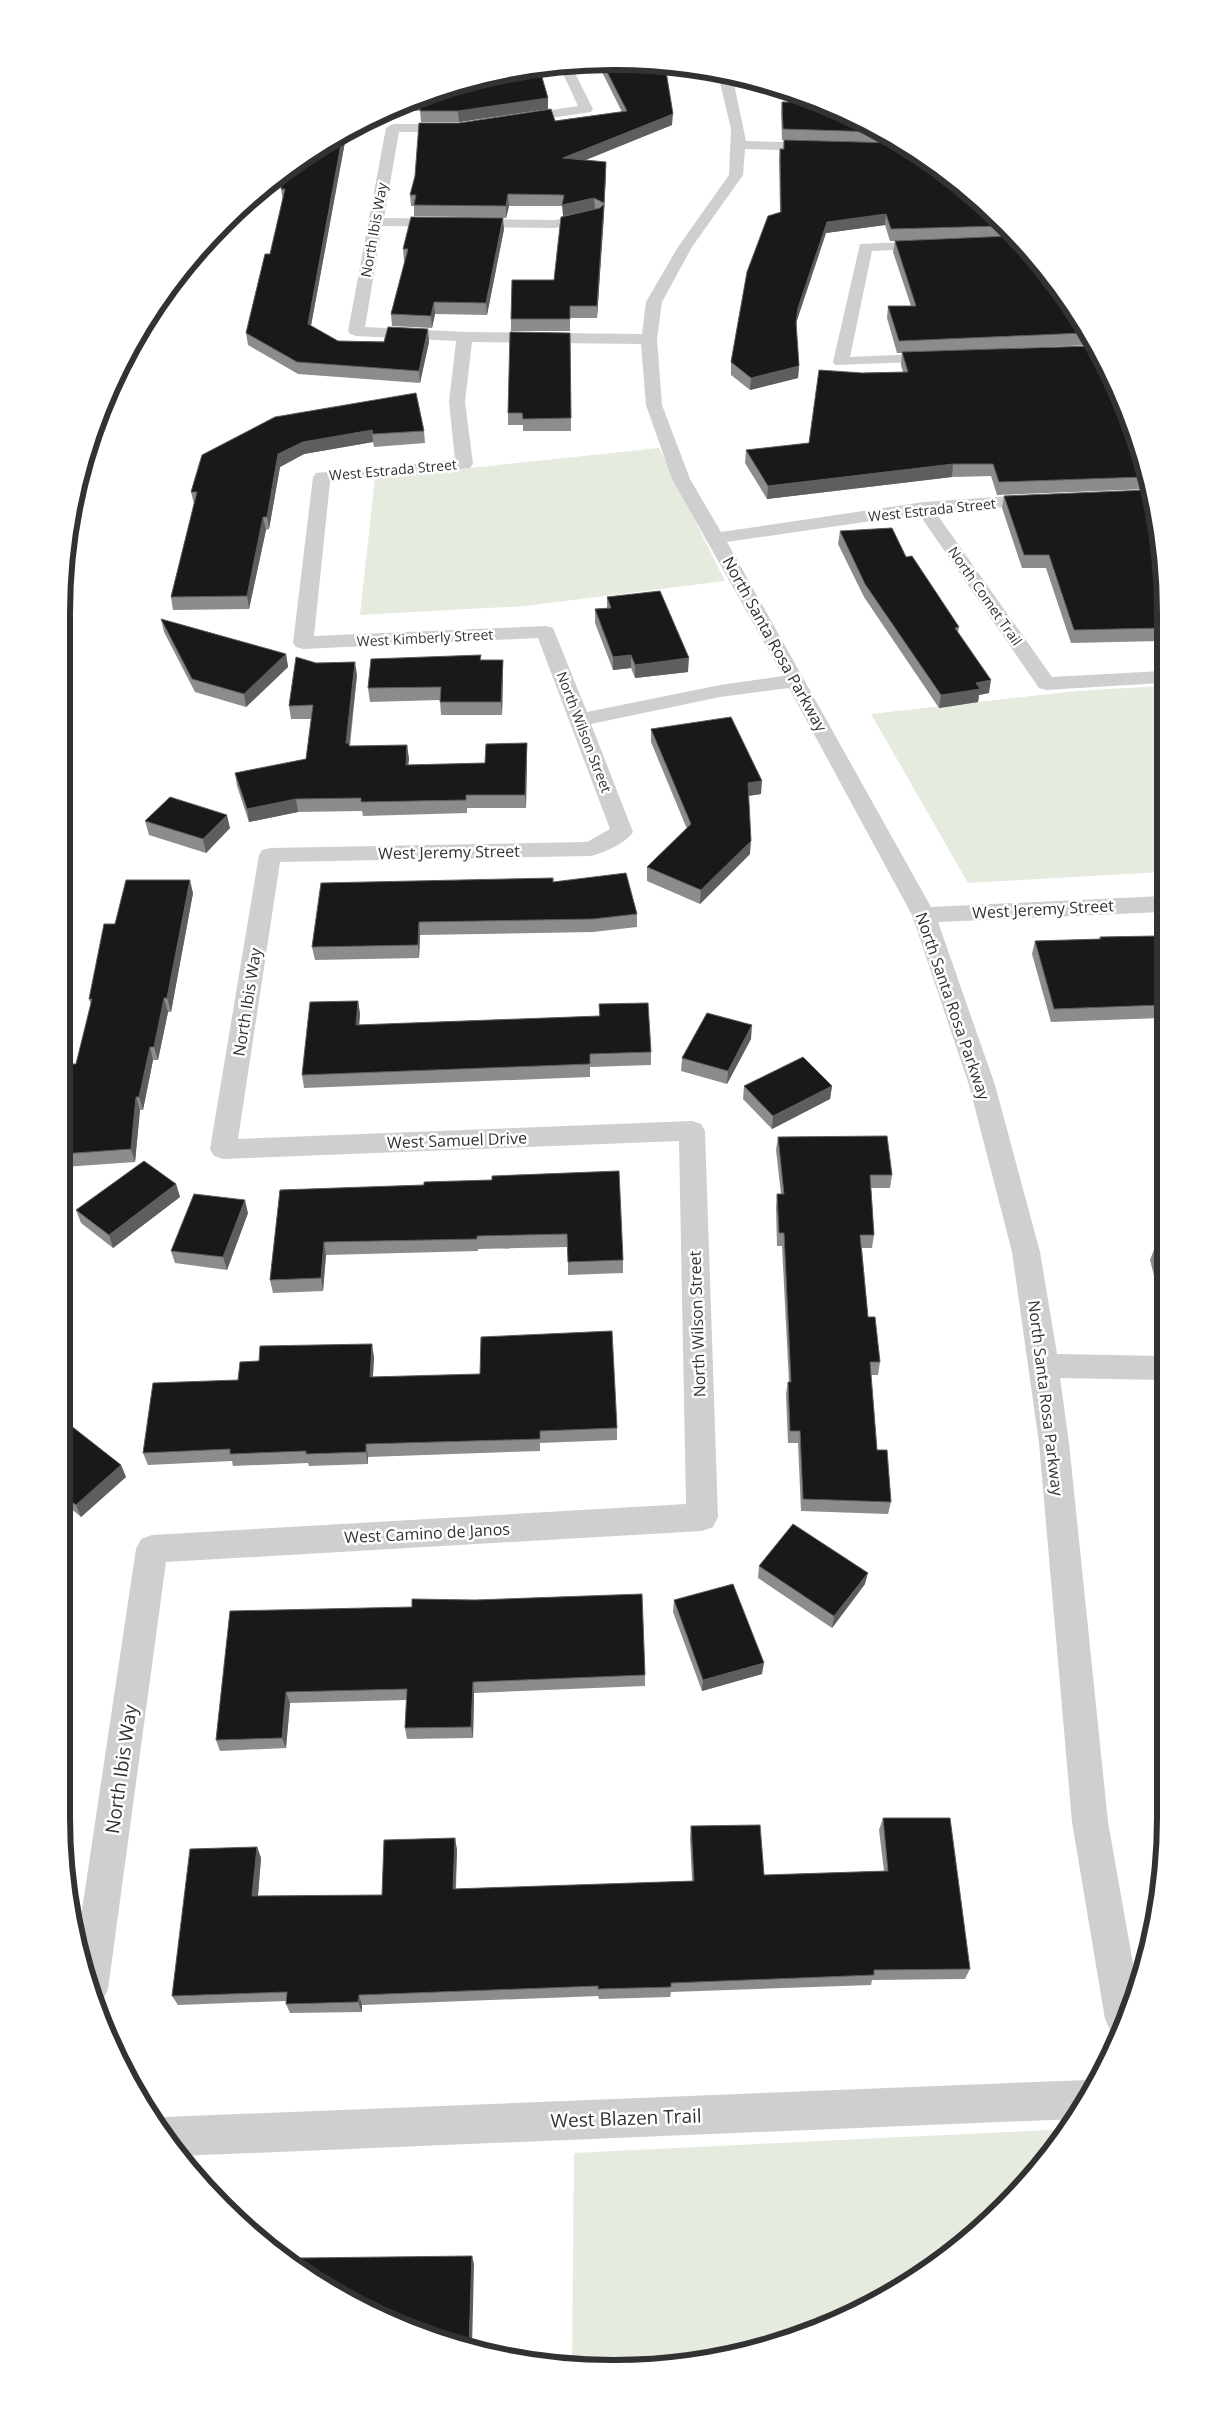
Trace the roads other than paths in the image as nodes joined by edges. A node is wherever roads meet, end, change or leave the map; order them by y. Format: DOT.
graph roads {
  1 [pos="568,72"];
  2 [pos="728,82"];
  3 [pos="508,121"];
  4 [pos="469,126"];
  5 [pos="739,145"];
  6 [pos="835,148"];
  7 [pos="595,215"];
  8 [pos="376,222"];
  9 [pos="941,245"];
  10 [pos="465,336"];
  11 [pos="648,339"];
  12 [pos="958,358"];
  13 [pos="1061,499"];
  14 [pos="924,508"];
  15 [pos="716,538"];
  16 [pos="546,632"];
  17 [pos="303,643"];
  18 [pos="1157,677"];
  19 [pos="795,681"];
  20 [pos="580,720"];
  21 [pos="622,832"];
  22 [pos="270,855"];
  23 [pos="1157,904"];
  24 [pos="924,915"];
  25 [pos="692,1130"];
  26 [pos="223,1149"];
  27 [pos="1044,1366"];
  28 [pos="1157,1368"];
  29 [pos="702,1517"];
  30 [pos="152,1549"];
  31 [pos="92,1967"];
  32 [pos="1122,2007"];
  33 [pos="1077,2099"];
  34 [pos="175,2137"];
  1 -- 3 [label="street"];
  2 -- 5 [label="street, North Santa Rosa Parkway"];
  4 -- 8 [label="street, North Ibis Way"];
  5 -- 6 [label="street"];
  5 -- 11 [label="street, North Santa Rosa Parkway"];
  7 -- 8 [label="street"];
  8 -- 10 [label="street, North Ibis Way"];
  9 -- 12 [label="street"];
  10 -- 11 [label="street"];
  10 -- 17 [label="street, West Estrada Street"];
  11 -- 15 [label="street, North Santa Rosa Parkway"];
  13 -- 14 [label="street, West Estrada Street"];
  14 -- 15 [label="street, West Estrada Street"];
  14 -- 18 [label="street, North Comet Trail"];
  15 -- 19 [label="street, North Santa Rosa Parkway"];
  16 -- 17 [label="street, West Kimberly Street"];
  16 -- 20 [label="street, North Wilson Street"];
  19 -- 20 [label="street"];
  19 -- 24 [label="street, North Santa Rosa Parkway"];
  20 -- 21 [label="street, North Wilson Street"];
  21 -- 22 [label="street, West Jeremy Street"];
  22 -- 26 [label="street, North Ibis Way"];
  23 -- 24 [label="street, West Jeremy Street"];
  24 -- 27 [label="street, North Santa Rosa Parkway"];
  25 -- 26 [label="street, West Samuel Drive"];
  25 -- 29 [label="street, North Wilson Street"];
  27 -- 28 [label="street"];
  27 -- 32 [label="street, North Santa Rosa Parkway"];
  29 -- 30 [label="street, West Camino de Janos"];
  30 -- 31 [label="street, North Ibis Way"];
  33 -- 34 [label="street, West Blazen Trail"];
}
